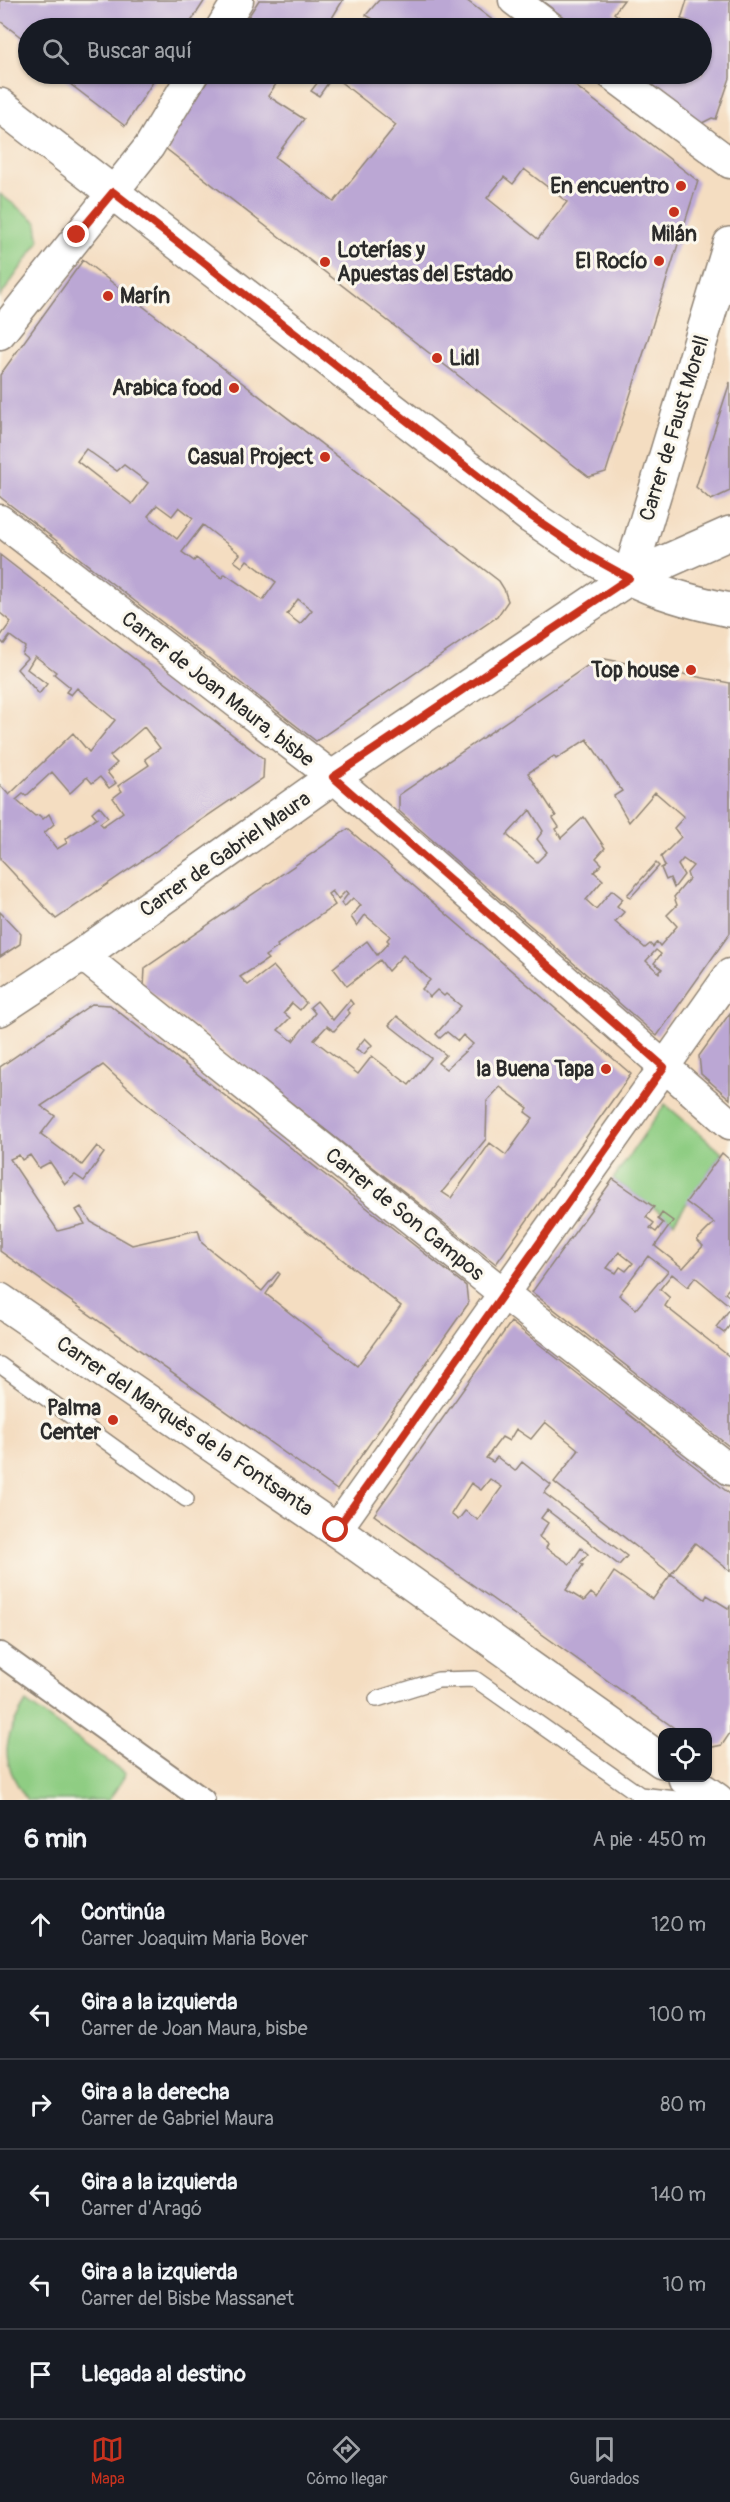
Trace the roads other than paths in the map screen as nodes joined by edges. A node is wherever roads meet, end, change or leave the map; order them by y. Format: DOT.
graph roads {
  1 [pos="238,0"];
  2 [pos="514,0"];
  3 [pos="227,18"];
  4 [pos="538,18"];
  5 [pos="188,84"];
  6 [pos="624,84"];
  7 [pos="0,105"];
  8 [pos="730,163"];
  9 [pos="113,192"];
  10 [pos="730,244"];
  11 [pos="0,334"];
  12 [pos="0,520"];
  13 [pos="730,533"];
  14 [pos="629,578"];
  15 [pos="730,610"];
  16 [pos="333,777"];
  17 [pos="82,956"];
  18 [pos="730,974"];
  19 [pos="0,1009"];
  20 [pos="664,1067"];
  21 [pos="730,1124"];
  22 [pos="502,1293"];
  23 [pos="0,1300"];
  24 [pos="0,1365"];
  25 [pos="730,1470"];
  26 [pos="186,1499"];
  27 [pos="336,1530"];
  28 [pos="0,1654"];
  29 [pos="377,1699"];
  30 [pos="658,1757"];
  31 [pos="691,1782"];
  32 [pos="730,1794"];
  33 [pos="203,1800"];
  34 [pos="685,1800"];
  35 [pos="717,1800"];
  36 [pos="726,1800"];
  1 -- 3 [label="street"];
  2 -- 4 [label="street"];
  5 -- 9 [label="street"];
  6 -- 8 [label="street"];
  7 -- 9 [label="street"];
  9 -- 11 [label="street"];
  9 -- 14 [label="street"];
  10 -- 14 [label="street, Carrer de Faust Morell"];
  12 -- 16 [label="street, Carrer de Joan Maura, bisbe"];
  13 -- 14 [label="street, Carrer de Gabriel Maura"];
  14 -- 15 [label="street"];
  14 -- 16 [label="street, Carrer de Gabriel Maura"];
  16 -- 17 [label="street, Carrer de Gabriel Maura"];
  16 -- 20 [label="street, Carrer de Joan Maura, bisbe"];
  17 -- 19 [label="street, Carrer de Gabriel Maura"];
  17 -- 22 [label="street, Carrer de Son Campos"];
  18 -- 20 [label="street"];
  20 -- 21 [label="street, Carrer de Joan Maura, bisbe"];
  20 -- 22 [label="street"];
  22 -- 25 [label="street, Carrer de Son Campos"];
  22 -- 27 [label="street"];
  23 -- 27 [label="street, Carrer del Marquès de la Fontsanta"];
  24 -- 26 [label="lane"];
  27 -- 30 [label="street, Carrer del Marquès de la Fontsanta"];
  28 -- 33 [label="street"];
  29 -- 34 [label="lane"];
  31 -- 35 [label="street"];
  32 -- 36 [label="street"];
}
